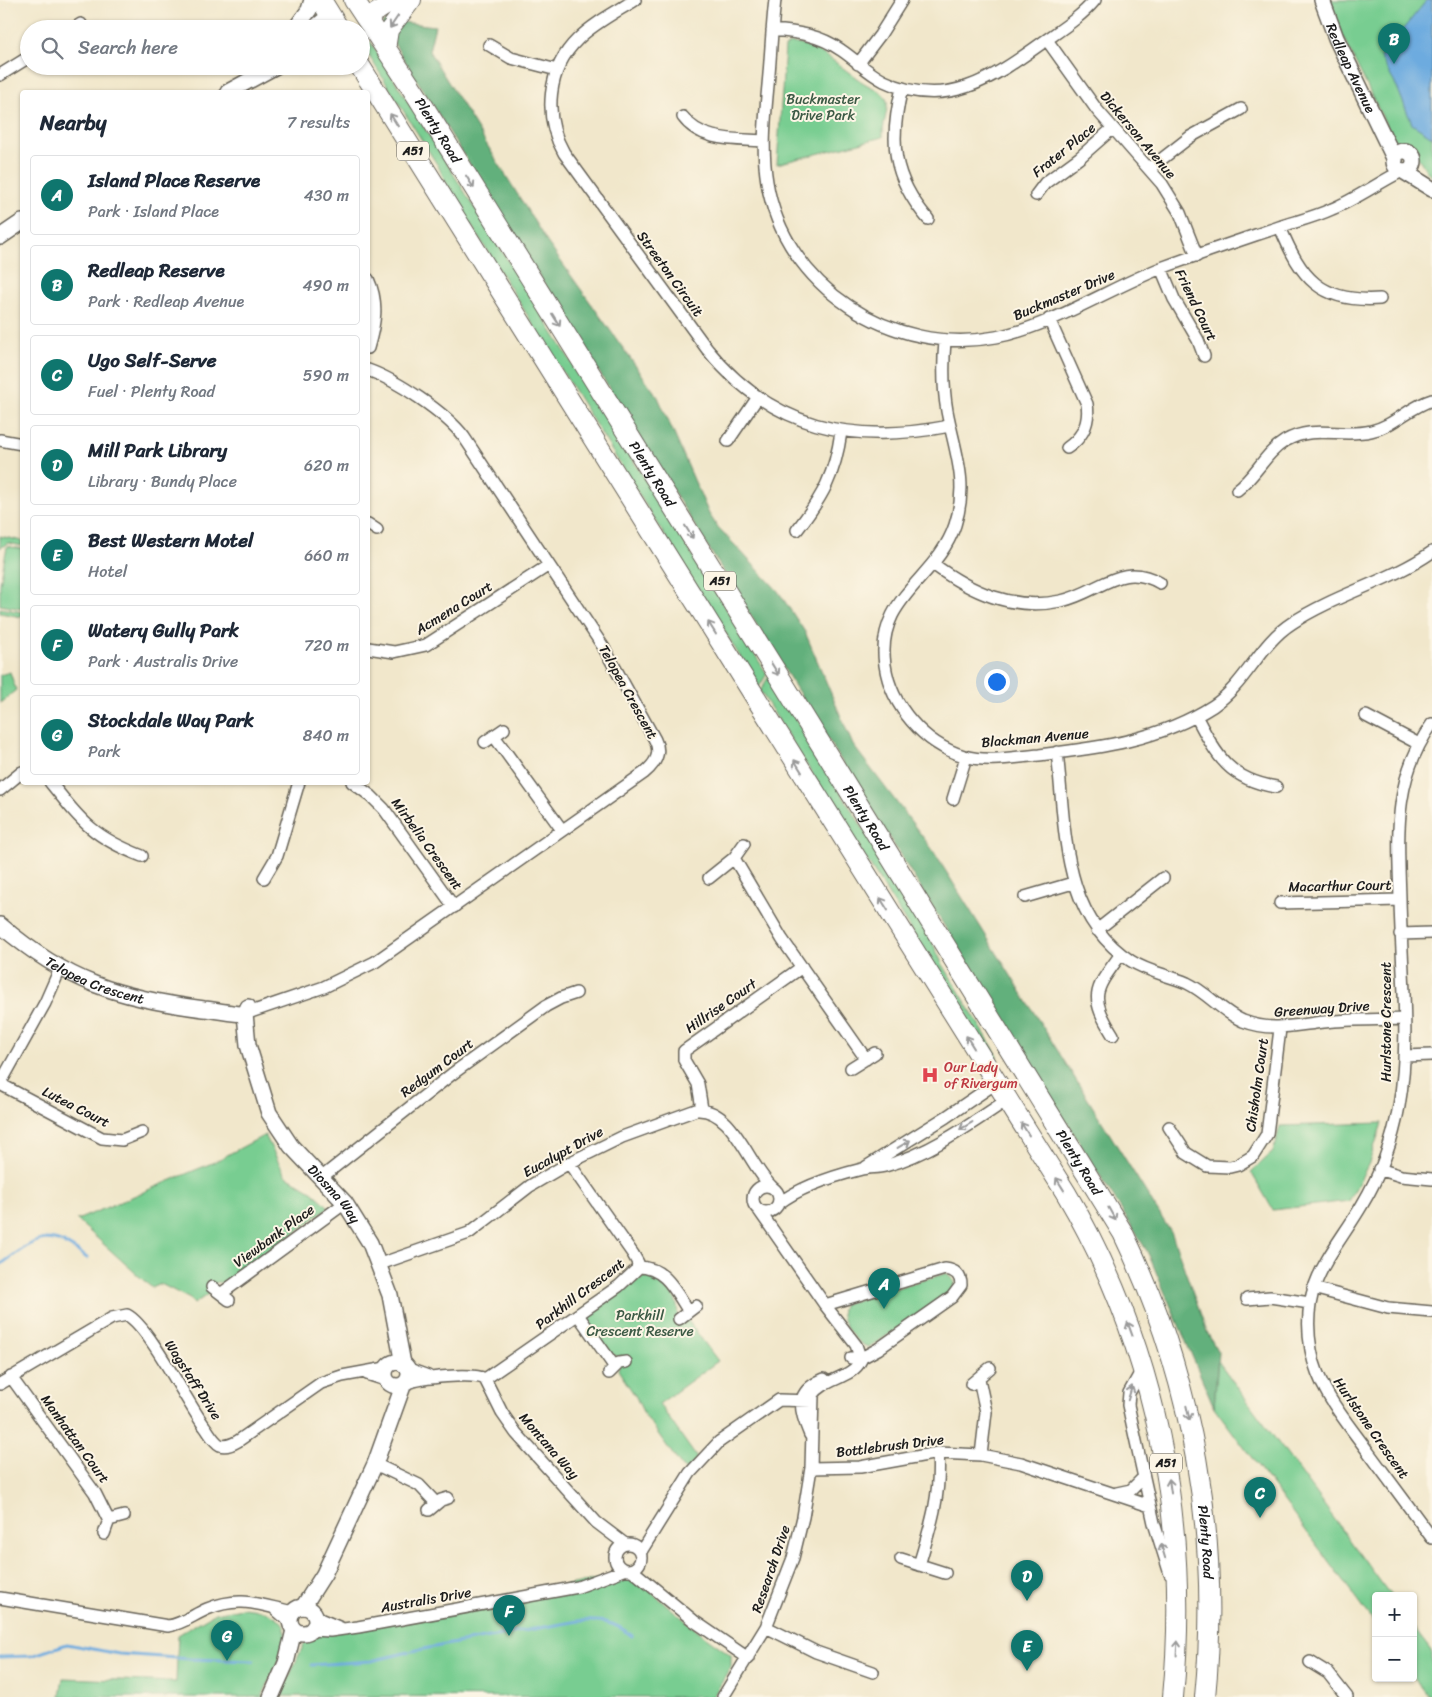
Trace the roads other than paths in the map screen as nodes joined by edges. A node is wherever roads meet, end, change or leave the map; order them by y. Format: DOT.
graph roads {
  1 [pos="312,0"];
  2 [pos="350,0"];
  3 [pos="354,0"];
  4 [pos="395,0"];
  5 [pos="412,0"];
  6 [pos="635,0"];
  7 [pos="775,0"];
  8 [pos="902,0"];
  9 [pos="1095,0"];
  10 [pos="1322,0"];
  11 [pos="330,15"];
  12 [pos="302,20"];
  13 [pos="358,20"];
  14 [pos="365,20"];
  15 [pos="772,30"];
  16 [pos="370,34"];
  17 [pos="1047,40"];
  18 [pos="489,45"];
  19 [pos="386,49"];
  20 [pos="20,63"];
  21 [pos="858,64"];
  22 [pos="557,70"];
  23 [pos="0,75"];
  24 [pos="247,75"];
  25 [pos="259,75"];
  26 [pos="366,75"];
  27 [pos="902,88"];
  28 [pos="227,90"];
  29 [pos="232,90"];
  30 [pos="1241,109"];
  31 [pos="683,117"];
  32 [pos="1112,129"];
  33 [pos="764,141"];
  34 [pos="1402,163"];
  35 [pos="1150,169"];
  36 [pos="1432,183"];
  37 [pos="1432,189"];
  38 [pos="1036,195"];
  39 [pos="928,218"];
  40 [pos="20,223"];
  41 [pos="1280,227"];
  42 [pos="0,237"];
  43 [pos="1196,256"];
  44 [pos="1161,268"];
  45 [pos="370,284"];
  46 [pos="1380,300"];
  47 [pos="1049,319"];
  48 [pos="945,340"];
  49 [pos="370,341"];
  50 [pos="1204,356"];
  51 [pos="370,371"];
  52 [pos="758,397"];
  53 [pos="1432,400"];
  54 [pos="950,426"];
  55 [pos="841,432"];
  56 [pos="0,440"];
  57 [pos="728,441"];
  58 [pos="20,444"];
  59 [pos="1067,448"];
  60 [pos="1237,490"];
  61 [pos="797,530"];
  62 [pos="1432,552"];
  63 [pos="933,564"];
  64 [pos="549,565"];
  65 [pos="1160,583"];
  66 [pos="370,648"];
  67 [pos="1196,716"];
  68 [pos="1366,716"];
  69 [pos="1432,724"];
  70 [pos="495,736"];
  71 [pos="1419,744"];
  72 [pos="1057,752"];
  73 [pos="966,757"];
  74 [pos="20,774"];
  75 [pos="52,785"];
  76 [pos="298,785"];
  77 [pos="356,785"];
  78 [pos="1276,787"];
  79 [pos="0,790"];
  80 [pos="953,799"];
  81 [pos="562,830"];
  82 [pos="744,844"];
  83 [pos="142,856"];
  84 [pos="734,858"];
  85 [pos="264,878"];
  86 [pos="710,878"];
  87 [pos="1163,878"];
  88 [pos="1073,883"];
  89 [pos="1025,897"];
  90 [pos="1400,900"];
  91 [pos="1280,902"];
  92 [pos="454,906"];
  93 [pos="0,925"];
  94 [pos="1097,930"];
  95 [pos="1432,933"];
  96 [pos="1400,934"];
  97 [pos="1121,954"];
  98 [pos="802,967"];
  99 [pos="63,970"];
  100 [pos="576,993"];
  101 [pos="248,1011"];
  102 [pos="1404,1019"];
  103 [pos="1280,1029"];
  104 [pos="1113,1035"];
  105 [pos="1432,1055"];
  106 [pos="1404,1056"];
  107 [pos="850,1068"];
  108 [pos="1027,1075"];
  109 [pos="996,1083"];
  110 [pos="0,1084"];
  111 [pos="1007,1100"];
  112 [pos="702,1109"];
  113 [pos="1169,1127"];
  114 [pos="142,1132"];
  115 [pos="751,1160"];
  116 [pos="569,1163"];
  117 [pos="863,1169"];
  118 [pos="1380,1169"];
  119 [pos="322,1177"];
  120 [pos="1432,1179"];
  121 [pos="773,1188"];
  122 [pos="805,1188"];
  123 [pos="755,1192"];
  124 [pos="345,1203"];
  125 [pos="777,1206"];
  126 [pos="758,1209"];
  127 [pos="777,1237"];
  128 [pos="380,1264"];
  129 [pos="638,1267"];
  130 [pos="1313,1288"];
  131 [pos="221,1293"];
  132 [pos="1247,1299"];
  133 [pos="1310,1303"];
  134 [pos="825,1305"];
  135 [pos="1432,1312"];
  136 [pos="578,1316"];
  137 [pos="679,1319"];
  138 [pos="856,1357"];
  139 [pos="626,1362"];
  140 [pos="990,1368"];
  141 [pos="1143,1368"];
  142 [pos="397,1375"];
  143 [pos="11,1377"];
  144 [pos="485,1379"];
  145 [pos="0,1384"];
  146 [pos="807,1400"];
  147 [pos="938,1452"];
  148 [pos="981,1455"];
  149 [pos="375,1464"];
  150 [pos="811,1468"];
  151 [pos="1143,1478"];
  152 [pos="1117,1493"];
  153 [pos="448,1498"];
  154 [pos="1150,1506"];
  155 [pos="124,1516"];
  156 [pos="109,1521"];
  157 [pos="596,1522"];
  158 [pos="654,1529"];
  159 [pos="104,1534"];
  160 [pos="1432,1538"];
  161 [pos="628,1545"];
  162 [pos="615,1556"];
  163 [pos="901,1560"];
  164 [pos="634,1564"];
  165 [pos="919,1565"];
  166 [pos="945,1573"];
  167 [pos="599,1579"];
  168 [pos="1178,1597"];
  169 [pos="0,1598"];
  170 [pos="303,1620"];
  171 [pos="766,1627"];
  172 [pos="748,1658"];
  173 [pos="1310,1662"];
  174 [pos="873,1672"];
  175 [pos="271,1697"];
  176 [pos="723,1697"];
  177 [pos="1172,1697"];
  178 [pos="1206,1697"];
  179 [pos="1347,1697"];
  1 -- 12 [label="street"];
  2 -- 11 [label="highway"];
  3 -- 13 [label="highway, Plenty Road / A51"];
  4 -- 14 [label="main road"];
  5 -- 19 [label="main road, one-way"];
  6 -- 22 [label="street, Streeton Circuit"];
  7 -- 15 [label="street, Buckmaster Drive"];
  8 -- 21 [label="street"];
  9 -- 17 [label="street"];
  10 -- 34 [label="street, Redleap Avenue"];
  15 -- 21 [label="street"];
  15 -- 33 [label="street, Buckmaster Drive"];
  16 -- 19 [label="highway, Plenty Road / A51"];
  17 -- 27 [label="street"];
  17 -- 32 [label="street, Dickerson Avenue"];
  18 -- 22 [label="street"];
  19 -- 108 [label="highway, Plenty Road / A51, one-way"];
  20 -- 23 [label="street"];
  21 -- 27 [label="street"];
  22 -- 52 [label="street, Streeton Circuit"];
  24 -- 28 [label="street"];
  25 -- 29 [label="street"];
  109 -- 26 [label="highway, A51, one-way"];
  27 -- 39 [label="street"];
  30 -- 35 [label="street"];
  31 -- 33 [label="street"];
  32 -- 35 [label="street, Dickerson Avenue"];
  32 -- 38 [label="street, Frater Place"];
  33 -- 48 [label="street, Buckmaster Drive"];
  34 -- 36 [label="street, Redleap Avenue"];
  34 -- 37 [label="street"];
  34 -- 41 [label="street, Buckmaster Drive"];
  35 -- 43 [label="street, Dickerson Avenue"];
  40 -- 42 [label="street"];
  41 -- 43 [label="street, Buckmaster Drive"];
  41 -- 46 [label="street"];
  43 -- 44 [label="street, Buckmaster Drive"];
  44 -- 47 [label="street, Buckmaster Drive"];
  44 -- 50 [label="street, Friend Court"];
  45 -- 49 [label="street"];
  47 -- 48 [label="street, Buckmaster Drive"];
  47 -- 59 [label="street"];
  48 -- 54 [label="street, Blackman Avenue"];
  51 -- 64 [label="street, Telopea Crescent"];
  52 -- 55 [label="street, Streeton Circuit"];
  52 -- 57 [label="street"];
  53 -- 60 [label="street"];
  54 -- 55 [label="street, Streeton Circuit"];
  54 -- 63 [label="street, Blackman Avenue"];
  55 -- 61 [label="street"];
  56 -- 58 [label="street"];
  62 -- 67 [label="street, Blackman Avenue"];
  63 -- 65 [label="street"];
  63 -- 73 [label="street, Blackman Avenue"];
  64 -- 66 [label="street, Acmena Court"];
  64 -- 81 [label="street, Telopea Crescent"];
  67 -- 72 [label="street, Blackman Avenue"];
  67 -- 78 [label="street"];
  68 -- 71 [label="street"];
  69 -- 71 [label="street, Hurlstone Crescent"];
  70 -- 81 [label="street"];
  71 -- 90 [label="street, Hurlstone Crescent"];
  72 -- 73 [label="street, Blackman Avenue"];
  72 -- 88 [label="street, Greenway Drive"];
  73 -- 80 [label="street"];
  74 -- 79 [label="street"];
  75 -- 83 [label="street"];
  76 -- 85 [label="street"];
  77 -- 92 [label="street, Mirbelia Crescent"];
  81 -- 92 [label="street, Telopea Crescent"];
  82 -- 84 [label="street"];
  84 -- 86 [label="street"];
  84 -- 98 [label="street"];
  87 -- 94 [label="street"];
  88 -- 89 [label="street"];
  88 -- 94 [label="street, Greenway Drive"];
  90 -- 91 [label="street, Macarthur Court"];
  90 -- 96 [label="street, Hurlstone Crescent"];
  92 -- 101 [label="street, Telopea Crescent"];
  93 -- 99 [label="street, Telopea Crescent"];
  94 -- 97 [label="street, Greenway Drive"];
  95 -- 96 [label="street"];
  96 -- 102 [label="street, Hurlstone Crescent"];
  97 -- 103 [label="street, Greenway Drive"];
  97 -- 104 [label="street"];
  98 -- 107 [label="street"];
  98 -- 112 [label="street, Hillrise Court"];
  99 -- 101 [label="street, Telopea Crescent"];
  99 -- 110 [label="street"];
  100 -- 119 [label="street, Redgum Court"];
  101 -- 119 [label="street, Diosma Way"];
  102 -- 103 [label="street, Greenway Drive"];
  102 -- 106 [label="street, Hurlstone Crescent"];
  103 -- 113 [label="street, Chisholm Court"];
  105 -- 106 [label="street"];
  106 -- 118 [label="street, Hurlstone Crescent"];
  108 -- 109 [label="highway"];
  108 -- 111 [label="highway"];
  108 -- 178 [label="highway, Plenty Road / A51, one-way"];
  109 -- 111 [label="highway, A51"];
  117 -- 109 [label="street, one-way"];
  110 -- 114 [label="street, Lutea Court"];
  111 -- 117 [label="street, one-way"];
  141 -- 111 [label="highway, A51, one-way"];
  112 -- 115 [label="street"];
  112 -- 116 [label="street, Eucalypt Drive"];
  115 -- 121 [label="street"];
  115 -- 123 [label="street"];
  116 -- 128 [label="street, Eucalypt Drive"];
  116 -- 129 [label="street, Parkhill Crescent"];
  117 -- 122 [label="street"];
  118 -- 120 [label="street"];
  118 -- 130 [label="street, Hurlstone Crescent"];
  119 -- 124 [label="street, Diosma Way"];
  121 -- 122 [label="street"];
  121 -- 123 [label="street"];
  121 -- 125 [label="street"];
  122 -- 125 [label="street"];
  123 -- 126 [label="street"];
  124 -- 128 [label="street, Diosma Way"];
  124 -- 131 [label="street, Viewbank Place"];
  125 -- 126 [label="street"];
  125 -- 127 [label="street"];
  126 -- 127 [label="street"];
  127 -- 134 [label="street"];
  128 -- 142 [label="street, Diosma Way"];
  129 -- 136 [label="street, Parkhill Crescent"];
  129 -- 137 [label="street"];
  130 -- 133 [label="street, Hurlstone Crescent"];
  130 -- 135 [label="street"];
  132 -- 133 [label="street"];
  133 -- 160 [label="street, Hurlstone Crescent"];
  134 -- 138 [label="street"];
  134 -- 138 [label="street"];
  136 -- 139 [label="street"];
  136 -- 144 [label="street, Parkhill Crescent"];
  138 -- 146 [label="street"];
  140 -- 148 [label="street"];
  151 -- 141 [label="street, one-way"];
  168 -- 141 [label="highway, A51, one-way"];
  142 -- 143 [label="street, Wagstaff Drive"];
  142 -- 144 [label="street"];
  142 -- 149 [label="street"];
  143 -- 145 [label="street, Wagstaff Drive"];
  143 -- 156 [label="street, Manhattan Court"];
  144 -- 157 [label="street, Montana Way"];
  146 -- 150 [label="street, Research Drive"];
  146 -- 158 [label="street"];
  147 -- 148 [label="street, Bottlebrush Drive"];
  147 -- 150 [label="street, Bottlebrush Drive"];
  147 -- 165 [label="street"];
  148 -- 152 [label="street, Bottlebrush Drive"];
  149 -- 153 [label="street"];
  149 -- 170 [label="street"];
  150 -- 171 [label="street, Research Drive"];
  151 -- 152 [label="street"];
  151 -- 154 [label="street"];
  152 -- 154 [label="street, Bottlebrush Drive"];
  168 -- 154 [label="street, one-way"];
  155 -- 156 [label="street"];
  156 -- 159 [label="street"];
  157 -- 161 [label="street, Montana Way"];
  157 -- 162 [label="street, Montana Way"];
  158 -- 161 [label="street"];
  158 -- 164 [label="street"];
  161 -- 162 [label="street"];
  161 -- 164 [label="street, Montana Way"];
  162 -- 164 [label="street, Montana Way"];
  162 -- 167 [label="street"];
  163 -- 165 [label="street"];
  164 -- 167 [label="street, Australis Drive"];
  164 -- 172 [label="street"];
  165 -- 166 [label="street"];
  167 -- 170 [label="street, Australis Drive"];
  177 -- 168 [label="highway, A51, one-way"];
  169 -- 170 [label="street"];
  170 -- 175 [label="street"];
  171 -- 172 [label="street, Research Drive"];
  171 -- 174 [label="street"];
  172 -- 176 [label="street, Research Drive"];
  173 -- 179 [label="street"];
}
